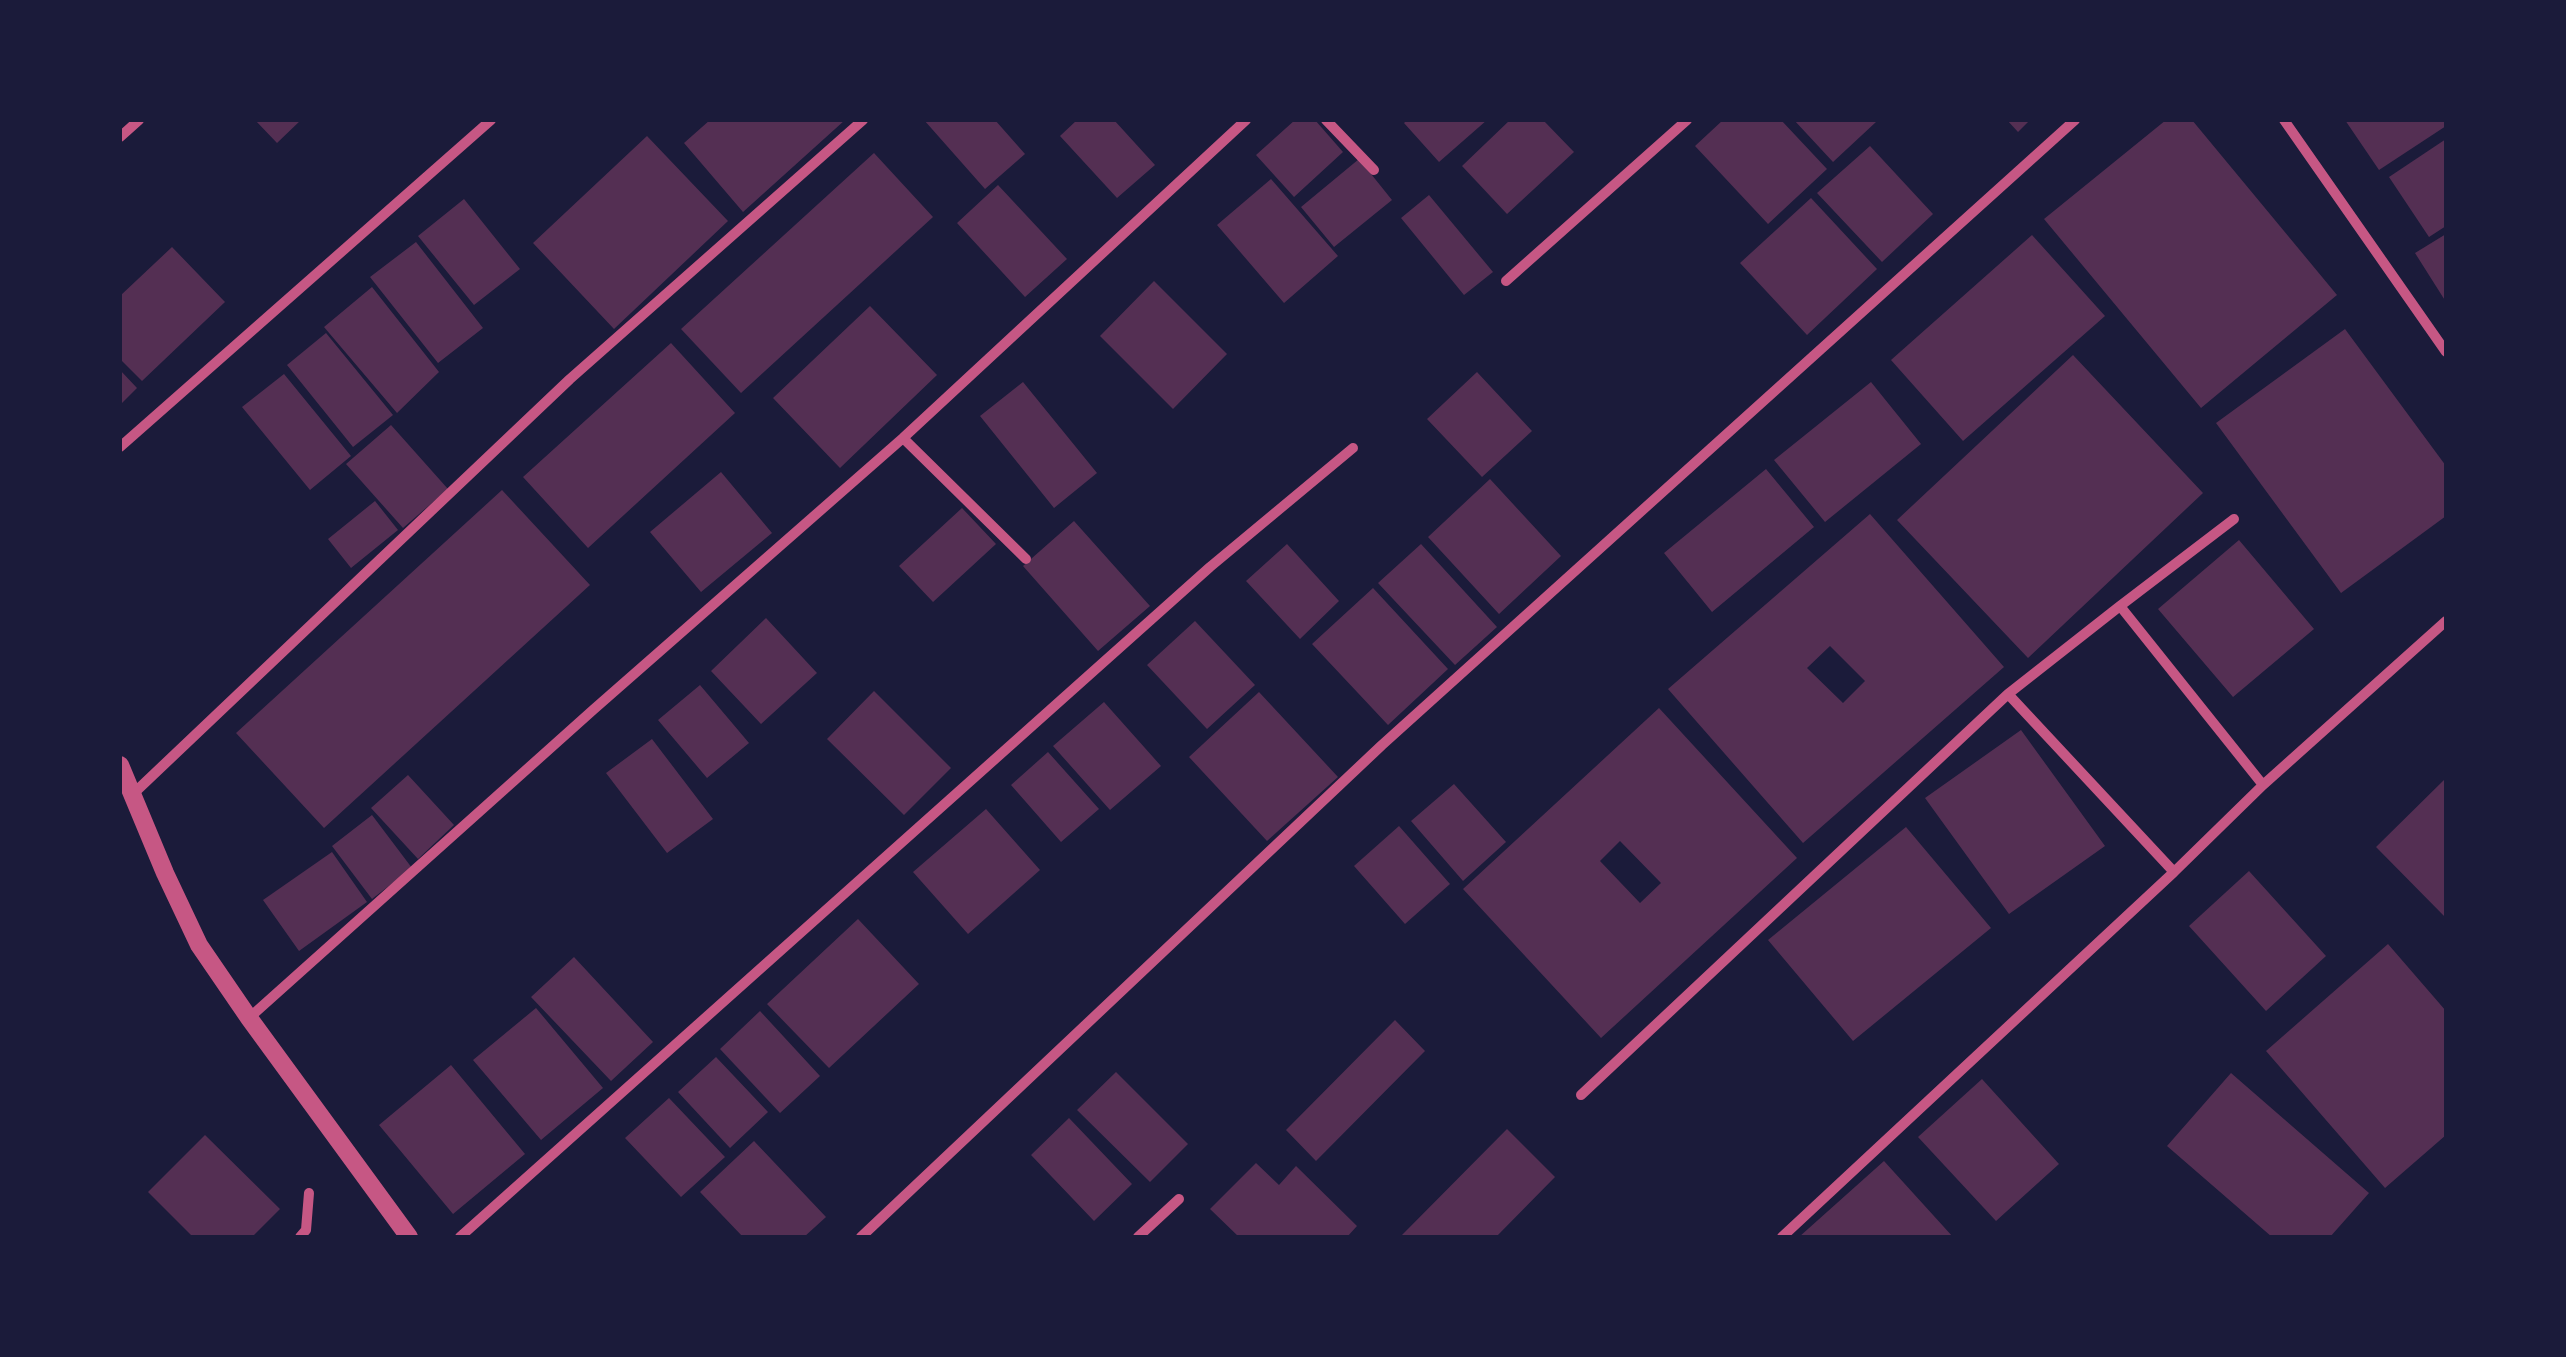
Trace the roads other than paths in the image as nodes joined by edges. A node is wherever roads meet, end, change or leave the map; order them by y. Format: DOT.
graph roads {
  1 [pos="138,120"];
  2 [pos="491,120"];
  3 [pos="863,120"];
  4 [pos="1246,120"];
  5 [pos="1326,120"];
  6 [pos="1687,120"];
  7 [pos="2075,120"];
  8 [pos="2284,120"];
  9 [pos="120,136"];
  10 [pos="1374,170"];
  11 [pos="1506,282"];
  12 [pos="2446,352"];
  13 [pos="903,438"];
  14 [pos="120,447"];
  15 [pos="1353,448"];
  16 [pos="2234,519"];
  17 [pos="1026,559"];
  18 [pos="2120,606"];
  19 [pos="2446,621"];
  20 [pos="2008,694"];
  21 [pos="120,765"];
  22 [pos="2263,784"];
  23 [pos="132,794"];
  24 [pos="2174,872"];
  25 [pos="249,1018"];
  26 [pos="1581,1095"];
  27 [pos="309,1193"];
  28 [pos="1179,1199"];
  29 [pos="300,1237"];
  30 [pos="409,1237"];
  31 [pos="460,1237"];
  32 [pos="860,1237"];
  33 [pos="1138,1237"];
  34 [pos="1782,1237"];
  1 -- 9 [label="street"];
  2 -- 14 [label="street"];
  3 -- 23 [label="street"];
  4 -- 13 [label="street"];
  5 -- 10 [label="street"];
  6 -- 11 [label="street"];
  7 -- 32 [label="street"];
  8 -- 12 [label="street"];
  13 -- 17 [label="street"];
  13 -- 25 [label="street"];
  15 -- 31 [label="street"];
  16 -- 18 [label="street"];
  18 -- 20 [label="street"];
  18 -- 22 [label="street"];
  19 -- 22 [label="street"];
  20 -- 24 [label="street"];
  20 -- 26 [label="street"];
  21 -- 23 [label="street"];
  22 -- 24 [label="street"];
  23 -- 25 [label="street"];
  24 -- 34 [label="street"];
  25 -- 30 [label="street"];
  27 -- 29 [label="street"];
  28 -- 33 [label="street"];
}
